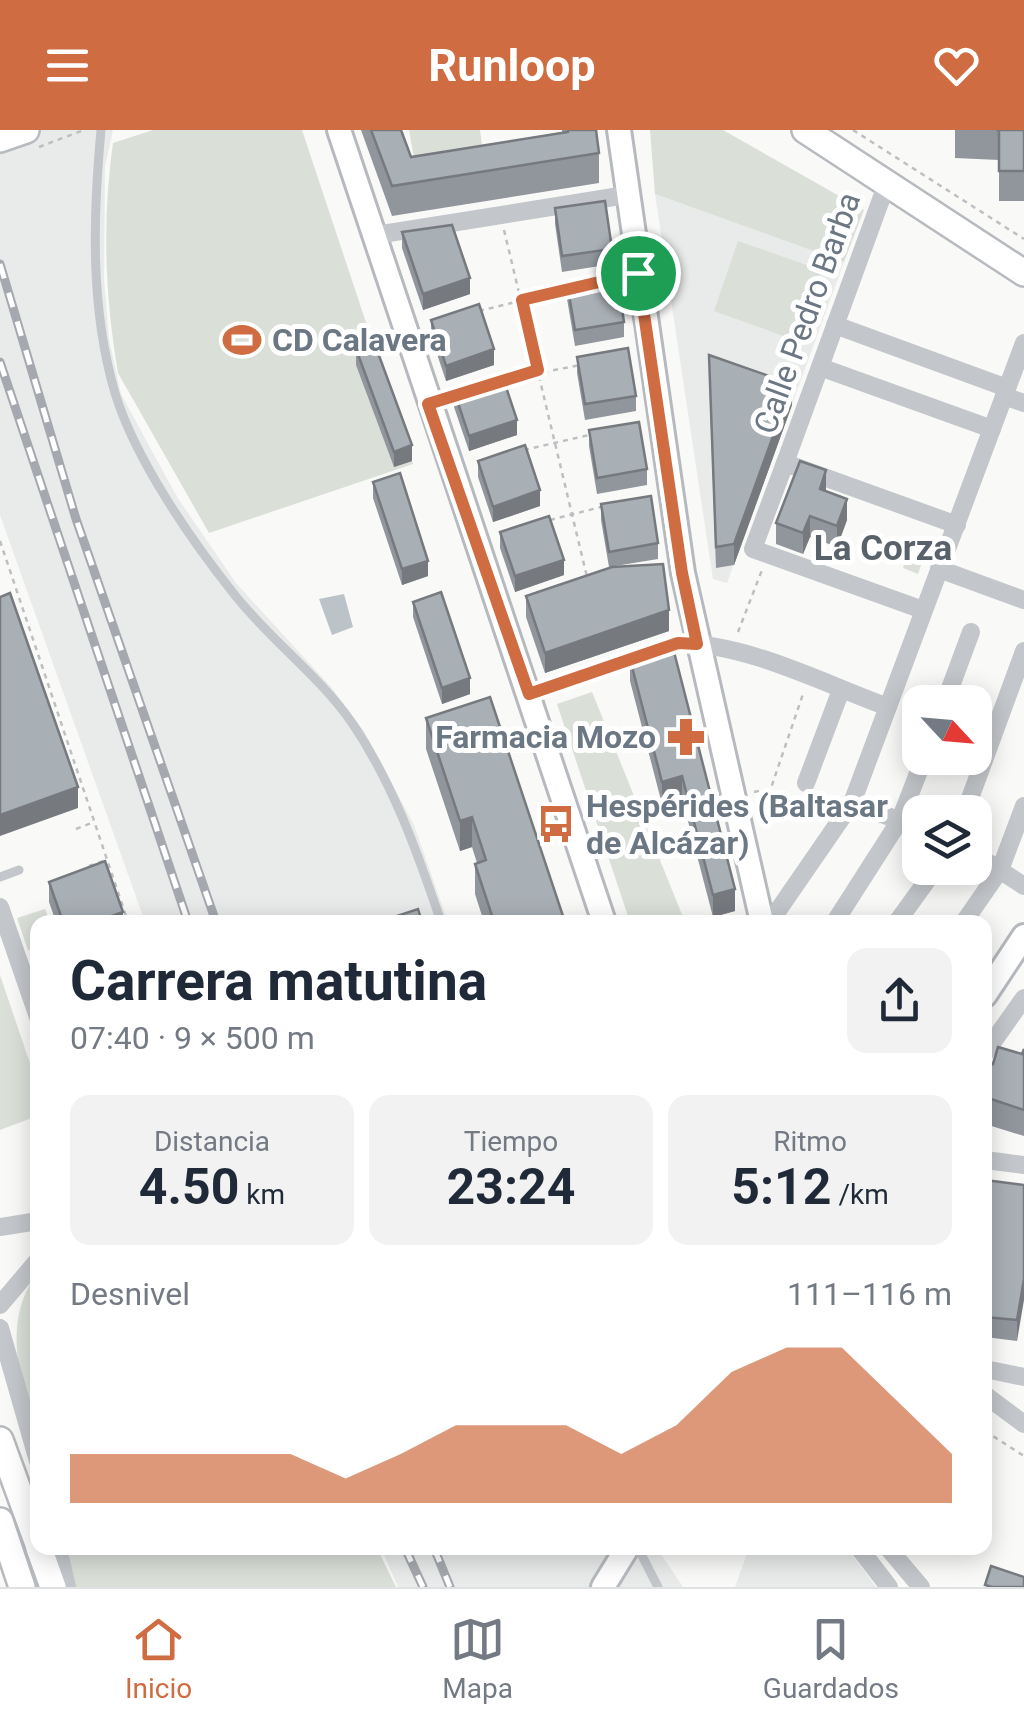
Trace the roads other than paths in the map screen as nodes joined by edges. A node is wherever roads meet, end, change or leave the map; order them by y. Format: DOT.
graph roads {
  1 [pos="101,130"];
  2 [pos="339,130"];
  3 [pos="619,130"];
  4 [pos="805,130"];
  5 [pos="0,139"];
  6 [pos="30,139"];
  7 [pos="887,183"];
  8 [pos="626,194"];
  9 [pos="376,235"];
  10 [pos="1024,273"];
  11 [pos="835,325"];
  12 [pos="1024,342"];
  13 [pos="820,367"];
  14 [pos="1005,392"];
  15 [pos="1024,403"];
  16 [pos="992,429"];
  17 [pos="784,464"];
  18 [pos="957,524"];
  19 [pos="940,569"];
  20 [pos="1024,600"];
  21 [pos="923,610"];
  22 [pos="971,632"];
  23 [pos="697,644"];
  24 [pos="1024,650"];
  25 [pos="951,685"];
  26 [pos="841,690"];
  27 [pos="529,694"];
  28 [pos="888,706"];
  29 [pos="917,775"];
  30 [pos="806,783"];
  31 [pos="970,795"];
  32 [pos="852,803"];
  33 [pos="1024,806"];
  34 [pos="900,820"];
  35 [pos="992,865"];
  36 [pos="19,870"];
  37 [pos="1000,870"];
  38 [pos="0,877"];
  39 [pos="924,885"];
  40 [pos="1024,886"];
  41 [pos="0,908"];
  42 [pos="438,915"];
  43 [pos="602,915"];
  44 [pos="764,915"];
  45 [pos="771,915"];
  46 [pos="839,915"];
  47 [pos="903,915"];
  48 [pos="969,915"];
  49 [pos="1024,936"];
  50 [pos="992,984"];
  51 [pos="30,994"];
  52 [pos="1024,998"];
  53 [pos="992,1044"];
  54 [pos="992,1161"];
  55 [pos="1024,1166"];
  56 [pos="30,1222"];
  57 [pos="0,1227"];
  58 [pos="30,1269"];
  59 [pos="0,1305"];
  60 [pos="0,1328"];
  61 [pos="992,1370"];
  62 [pos="1024,1377"];
  63 [pos="992,1401"];
  64 [pos="1024,1424"];
  65 [pos="30,1433"];
  66 [pos="0,1440"];
  67 [pos="0,1521"];
  68 [pos="30,1524"];
  69 [pos="41,1555"];
  70 [pos="60,1555"];
  71 [pos="623,1555"];
  72 [pos="642,1555"];
  73 [pos="863,1555"];
  74 [pos="894,1555"];
  75 [pos="22,1587"];
  76 [pos="53,1587"];
  77 [pos="67,1587"];
  78 [pos="603,1587"];
  79 [pos="658,1587"];
  80 [pos="888,1587"];
  81 [pos="920,1587"];
  1 -- 42 [label="lane"];
  2 -- 9 [label="main road"];
  3 -- 8 [label="main road"];
  4 -- 7 [label="main road"];
  5 -- 6 [label="main road"];
  7 -- 10 [label="main road"];
  7 -- 11 [label="street, Calle Pedro Barba"];
  8 -- 9 [label="street"];
  8 -- 23 [label="main road"];
  9 -- 27 [label="main road"];
  11 -- 13 [label="street, Calle Pedro Barba"];
  11 -- 14 [label="street"];
  12 -- 14 [label="street"];
  13 -- 16 [label="street"];
  13 -- 17 [label="street, Calle Pedro Barba"];
  14 -- 15 [label="street"];
  14 -- 16 [label="street"];
  16 -- 18 [label="street"];
  17 -- 18 [label="street"];
  17 -- 21 [label="street, Calle Pedro Barba"];
  18 -- 19 [label="street"];
  19 -- 20 [label="street"];
  19 -- 21 [label="street"];
  21 -- 28 [label="street"];
  22 -- 25 [label="street"];
  23 -- 26 [label="street"];
  23 -- 27 [label="street"];
  23 -- 44 [label="main road"];
  24 -- 31 [label="street"];
  26 -- 28 [label="street"];
  26 -- 30 [label="street"];
  27 -- 43 [label="main road"];
  28 -- 32 [label="street"];
  29 -- 34 [label="street"];
  32 -- 34 [label="street"];
  32 -- 45 [label="street"];
  33 -- 37 [label="street"];
  34 -- 46 [label="street"];
  35 -- 37 [label="street"];
  36 -- 38 [label="lane"];
  37 -- 40 [label="street"];
  37 -- 48 [label="street"];
  39 -- 47 [label="street"];
  41 -- 51 [label="street"];
  49 -- 50 [label="main road"];
  52 -- 53 [label="street"];
  54 -- 55 [label="street"];
  56 -- 57 [label="street"];
  58 -- 59 [label="street"];
  60 -- 65 [label="street"];
  61 -- 62 [label="street"];
  63 -- 64 [label="street"];
  66 -- 68 [label="main road"];
  67 -- 75 [label="main road"];
  69 -- 76 [label="main road"];
  70 -- 77 [label="street"];
  71 -- 78 [label="main road"];
  72 -- 79 [label="lane"];
  73 -- 80 [label="street"];
  74 -- 81 [label="street"];
}
